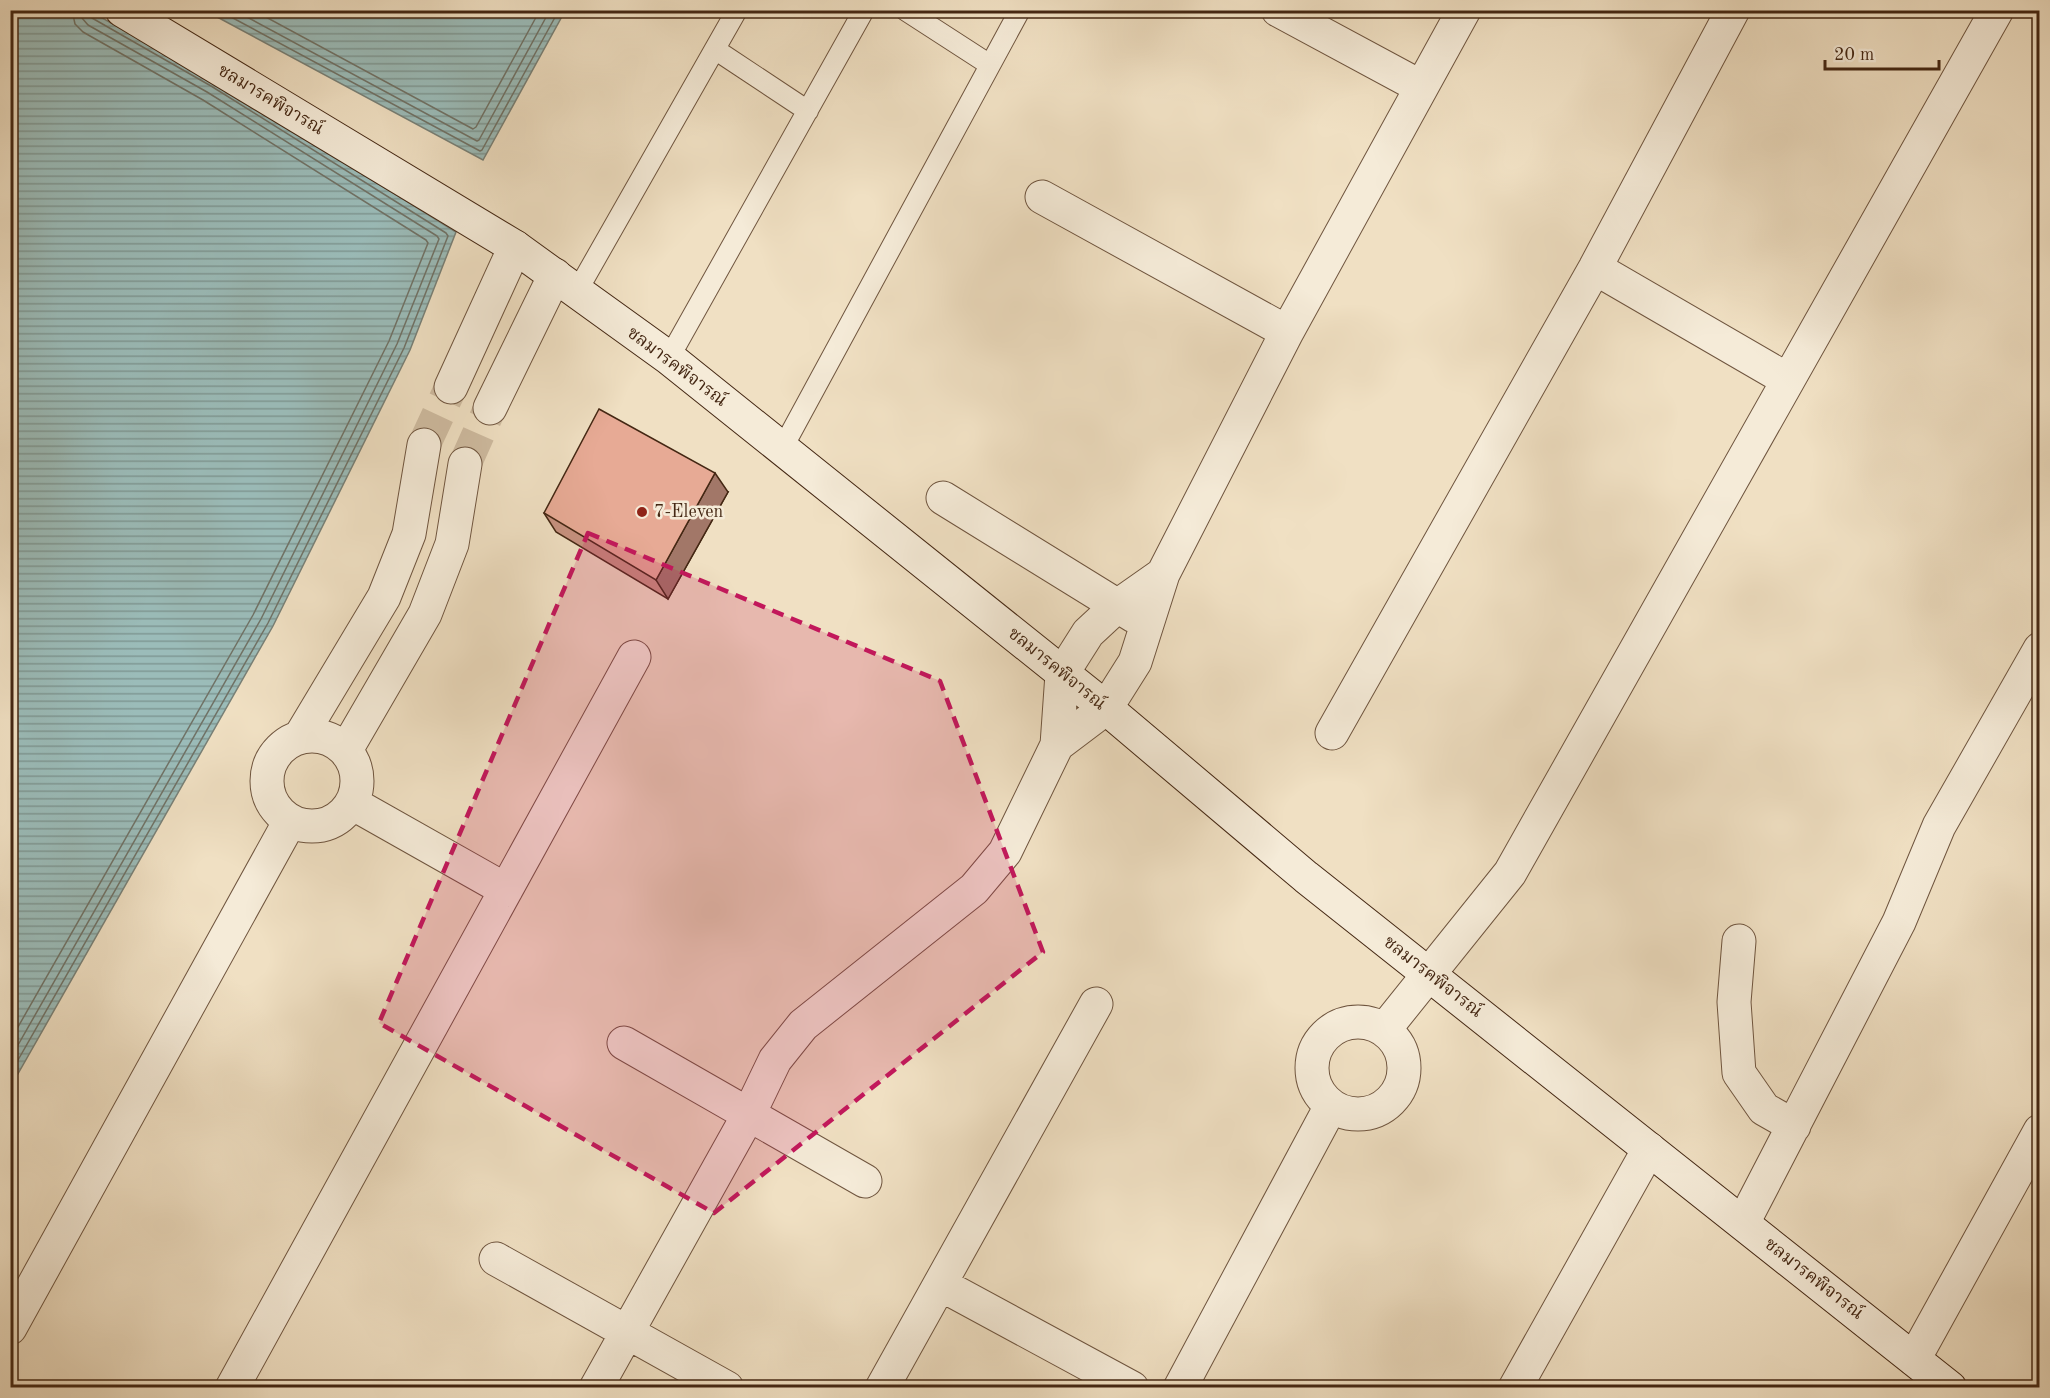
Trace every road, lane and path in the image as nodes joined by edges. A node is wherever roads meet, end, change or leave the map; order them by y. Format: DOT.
graph roads {
  1 [pos="122,10"];
  2 [pos="737,10"];
  3 [pos="864,10"];
  4 [pos="905,10"];
  5 [pos="1020,10"];
  6 [pos="1278,10"];
  7 [pos="1464,10"];
  8 [pos="1733,10"];
  9 [pos="1996,10"];
  10 [pos="716,50"];
  11 [pos="990,65"];
  12 [pos="1420,87"];
  13 [pos="808,111"];
  14 [pos="1042,197"];
  15 [pos="515,247"];
  16 [pos="1595,268"];
  17 [pos="566,284"];
  18 [pos="1287,332"];
  19 [pos="669,358"];
  20 [pos="1788,380"];
  21 [pos="450,387"];
  22 [pos="490,408"];
  23 [pos="424,445"];
  24 [pos="782,449"];
  25 [pos="465,464"];
  26 [pos="943,498"];
  27 [pos="1163,574"];
  28 [pos="1116,607"];
  29 [pos="1149,624"];
  30 [pos="2040,648"];
  31 [pos="634,657"];
  32 [pos="1062,674"];
  33 [pos="1106,708"];
  34 [pos="1332,733"];
  35 [pos="300,737"];
  36 [pos="1057,746"];
  37 [pos="346,750"];
  38 [pos="352,803"];
  39 [pos="290,821"];
  40 [pos="506,890"];
  41 [pos="1739,941"];
  42 [pos="1429,974"];
  43 [pos="1096,1004"];
  44 [pos="1384,1030"];
  45 [pos="624,1042"];
  46 [pos="1331,1106"];
  47 [pos="748,1114"];
  48 [pos="1794,1126"];
  49 [pos="2040,1131"];
  50 [pos="1649,1149"];
  51 [pos="865,1180"];
  52 [pos="1743,1223"];
  53 [pos="496,1259"];
  54 [pos="940,1284"];
  55 [pos="10,1328"];
  56 [pos="626,1333"];
  57 [pos="1914,1359"];
  58 [pos="232,1388"];
  59 [pos="596,1388"];
  60 [pos="727,1388"];
  61 [pos="882,1388"];
  62 [pos="1132,1388"];
  63 [pos="1179,1388"];
  64 [pos="1515,1388"];
  65 [pos="1950,1388"];
  1 -- 15 [label="street, ชลมารคพิจารณ์"];
  2 -- 10 [label="lane"];
  3 -- 13 [label="lane"];
  4 -- 11 [label="lane"];
  5 -- 11 [label="lane"];
  6 -- 12 [label="street"];
  7 -- 12 [label="street"];
  8 -- 16 [label="street"];
  9 -- 20 [label="street"];
  10 -- 13 [label="lane"];
  10 -- 17 [label="lane"];
  11 -- 24 [label="lane"];
  12 -- 18 [label="street"];
  13 -- 19 [label="lane"];
  14 -- 18 [label="street"];
  15 -- 17 [label="street, ชลมารคพิจารณ์"];
  15 -- 21 [label="street"];
  16 -- 20 [label="street"];
  16 -- 34 [label="street"];
  17 -- 19 [label="street, ชลมารคพิจารณ์"];
  17 -- 22 [label="street"];
  18 -- 27 [label="street"];
  19 -- 24 [label="street, ชลมารคพิจารณ์"];
  20 -- 42 [label="street"];
  23 -- 35 [label="street"];
  24 -- 32 [label="street, ชลมารคพิจารณ์"];
  25 -- 37 [label="street"];
  26 -- 28 [label="street"];
  27 -- 28 [label="street"];
  27 -- 29 [label="street"];
  28 -- 29 [label="street"];
  28 -- 32 [label="street"];
  29 -- 33 [label="street"];
  30 -- 48 [label="street"];
  31 -- 40 [label="street"];
  32 -- 33 [label="street, ชลมารคพิจารณ์"];
  32 -- 36 [label="street"];
  33 -- 36 [label="street"];
  33 -- 42 [label="street, ชลมารคพิจารณ์"];
  35 -- 37 [label="street"];
  35 -- 39 [label="street"];
  36 -- 47 [label="street"];
  37 -- 38 [label="street"];
  38 -- 39 [label="street"];
  38 -- 40 [label="street"];
  39 -- 55 [label="street"];
  40 -- 58 [label="street"];
  41 -- 48 [label="street"];
  42 -- 44 [label="street"];
  42 -- 50 [label="street, ชลมารคพิจารณ์"];
  43 -- 54 [label="street"];
  44 -- 46 [label="street"];
  44 -- 46 [label="street"];
  45 -- 47 [label="street"];
  46 -- 63 [label="street"];
  47 -- 51 [label="street"];
  47 -- 56 [label="street"];
  48 -- 52 [label="street"];
  49 -- 57 [label="street"];
  50 -- 52 [label="street, ชลมารคพิจารณ์"];
  50 -- 64 [label="street"];
  52 -- 57 [label="street, ชลมารคพิจารณ์"];
  53 -- 56 [label="street"];
  54 -- 61 [label="street"];
  54 -- 62 [label="street"];
  56 -- 59 [label="street"];
  56 -- 60 [label="street"];
  57 -- 65 [label="street, ชลมารคพิจารณ์"];
}
